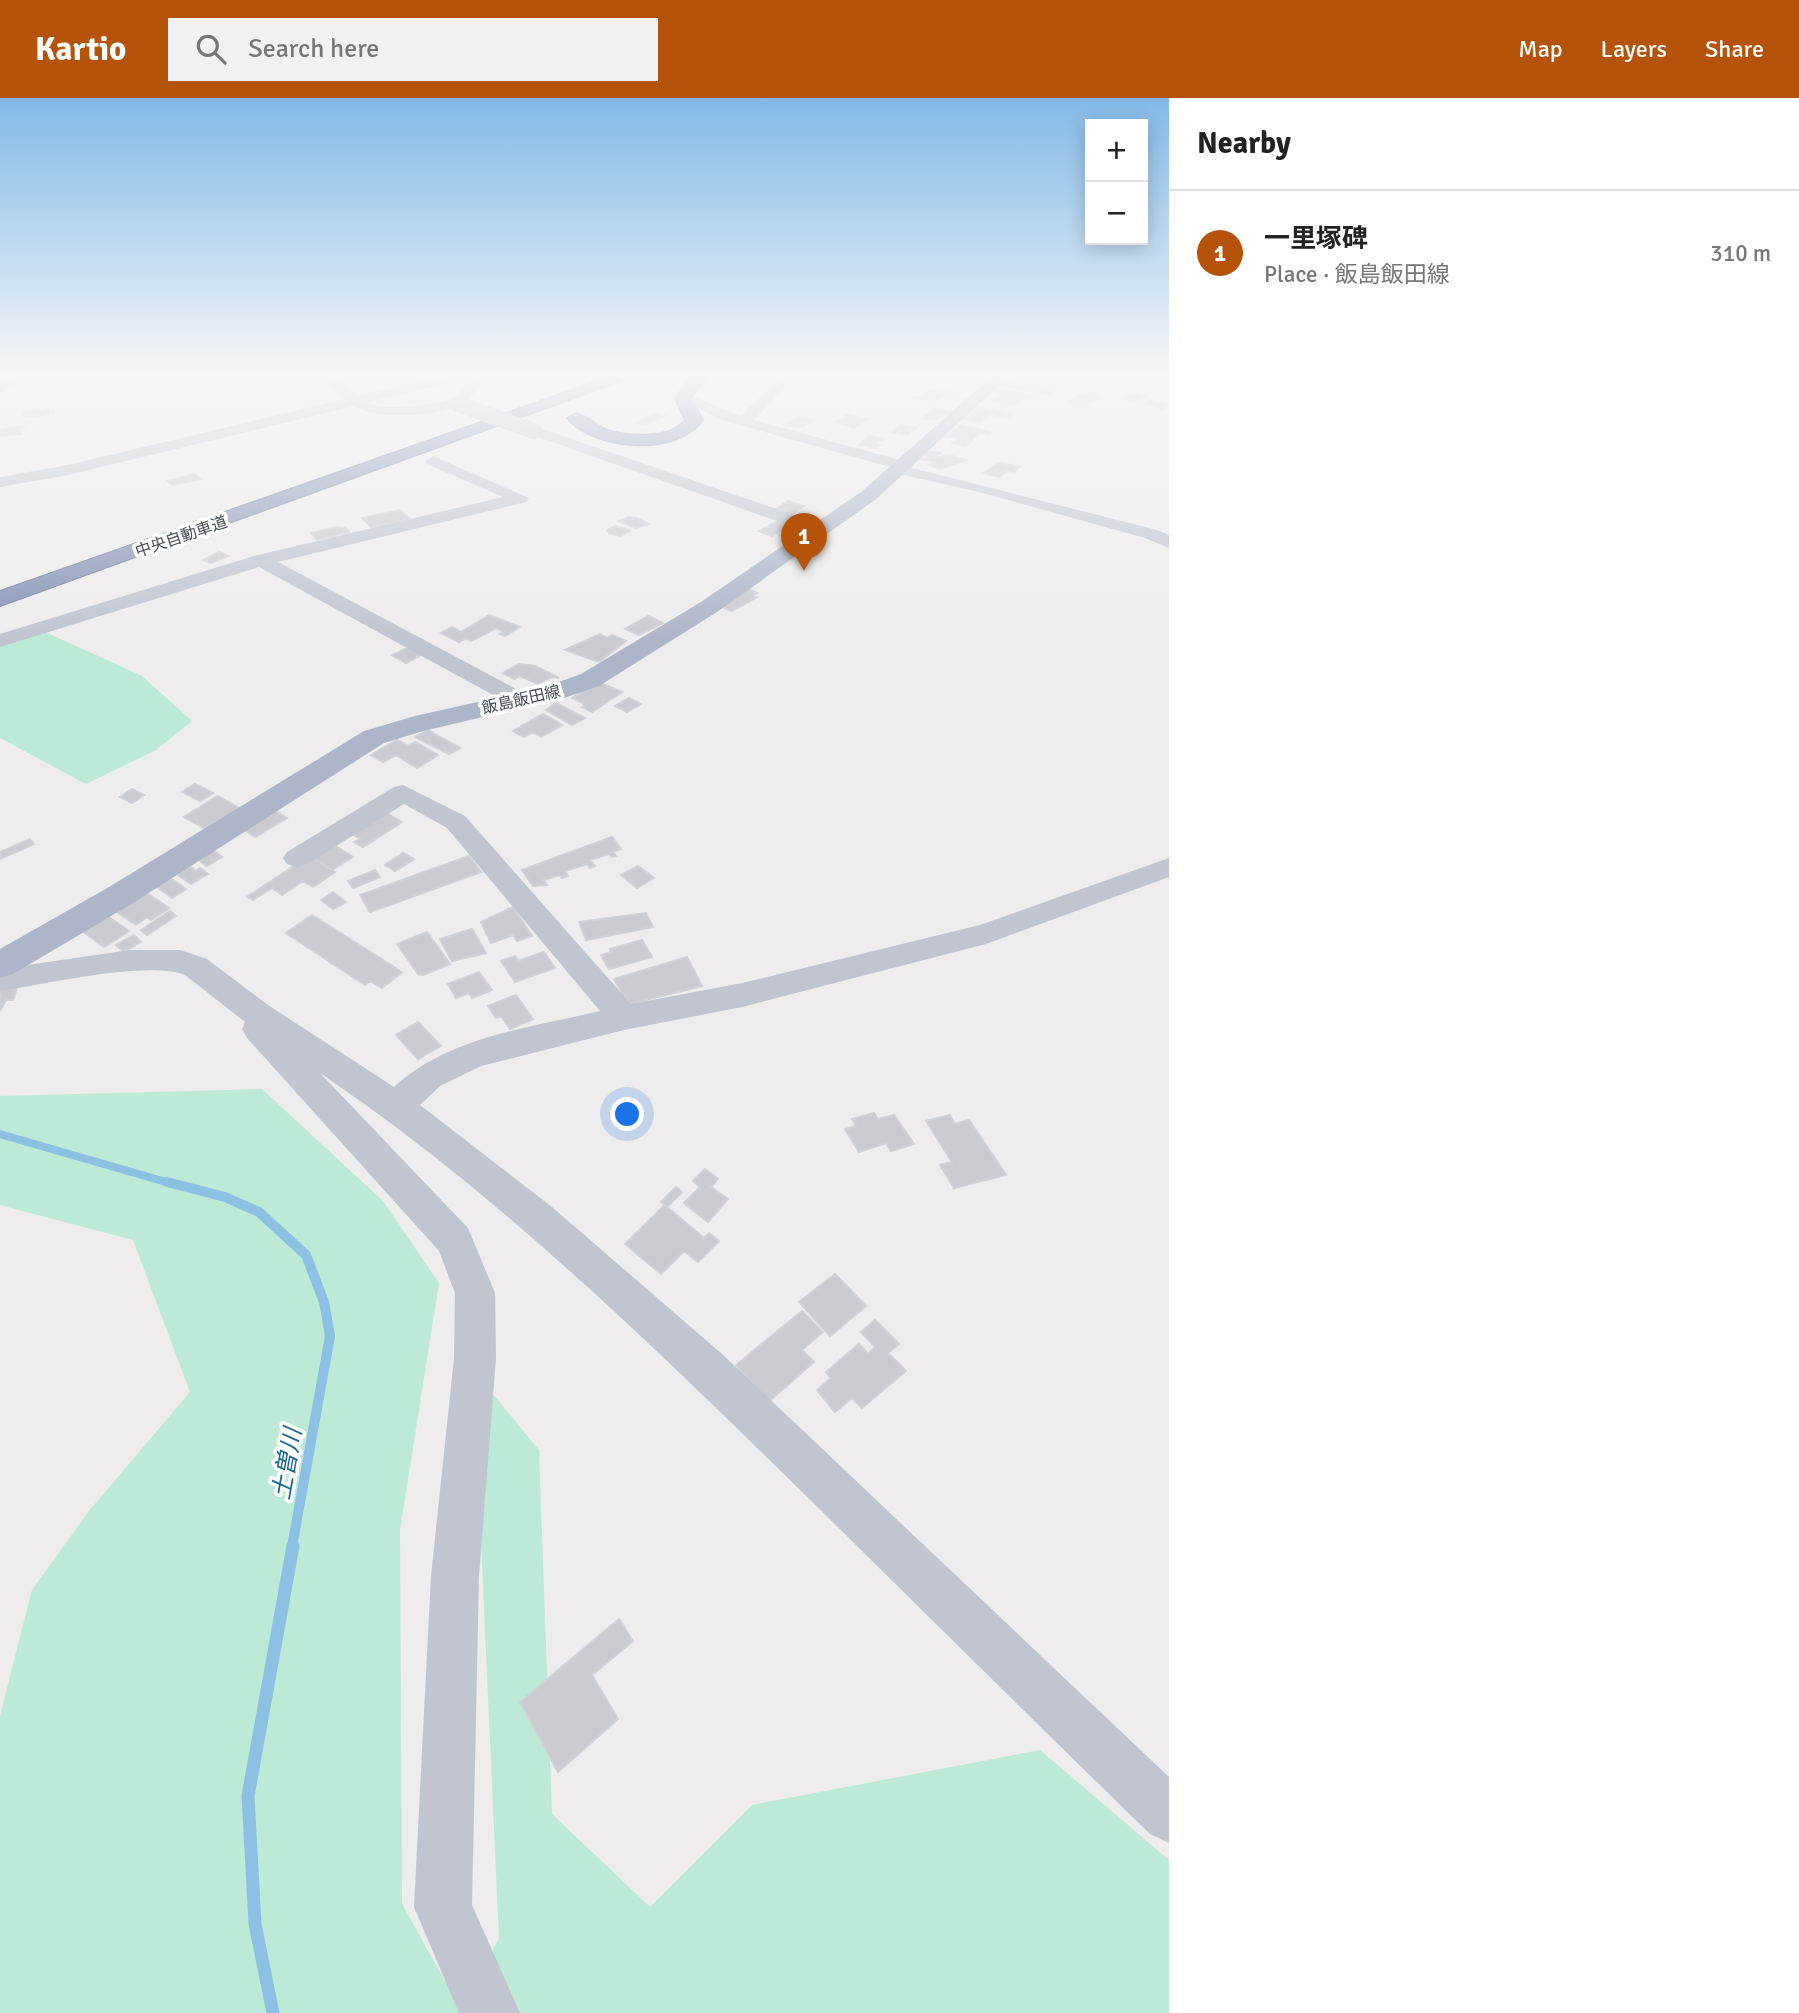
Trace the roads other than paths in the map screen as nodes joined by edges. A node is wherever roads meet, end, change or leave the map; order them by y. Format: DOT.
graph roads {
  1 [pos="104,461"];
  2 [pos="347,461"];
  3 [pos="362,461"];
  4 [pos="390,461"];
  5 [pos="416,461"];
  6 [pos="433,461"];
  7 [pos="637,461"];
  8 [pos="881,461"];
  9 [pos="910,461"];
  10 [pos="903,468"];
  11 [pos="0,482"];
  12 [pos="239,503"];
  13 [pos="274,503"];
  14 [pos="820,530"];
  15 [pos="1169,542"];
  16 [pos="261,560"];
  17 [pos="0,586"];
  18 [pos="0,599"];
  19 [pos="0,640"];
  20 [pos="521,701"];
  21 [pos="297,858"];
  22 [pos="1166,873"];
  23 [pos="0,965"];
  24 [pos="206,974"];
  25 [pos="0,981"];
  26 [pos="624,1018"];
  27 [pos="396,1106"];
  28 [pos="1169,1815"];
  29 [pos="490,2013"];
  1 -- 11 [label="street"];
  2 -- 12 [label="highway"];
  3 -- 12 [label="highway, 中央自動車道"];
  4 -- 13 [label="highway, 中央自動車道"];
  5 -- 13 [label="highway"];
  6 -- 16 [label="street"];
  7 -- 14 [label="street"];
  8 -- 10 [label="street"];
  9 -- 10 [label="main road, 飯島飯田線"];
  10 -- 14 [label="main road, 飯島飯田線"];
  10 -- 15 [label="street"];
  12 -- 17 [label="highway, 中央自動車道"];
  13 -- 18 [label="highway, 中央自動車道"];
  14 -- 20 [label="main road, 飯島飯田線"];
  16 -- 19 [label="street"];
  16 -- 20 [label="street"];
  20 -- 23 [label="main road, 飯島飯田線"];
  21 -- 26 [label="street"];
  22 -- 26 [label="street"];
  24 -- 25 [label="street"];
  24 -- 27 [label="street"];
  24 -- 29 [label="street"];
  26 -- 27 [label="street"];
  27 -- 28 [label="street"];
}
